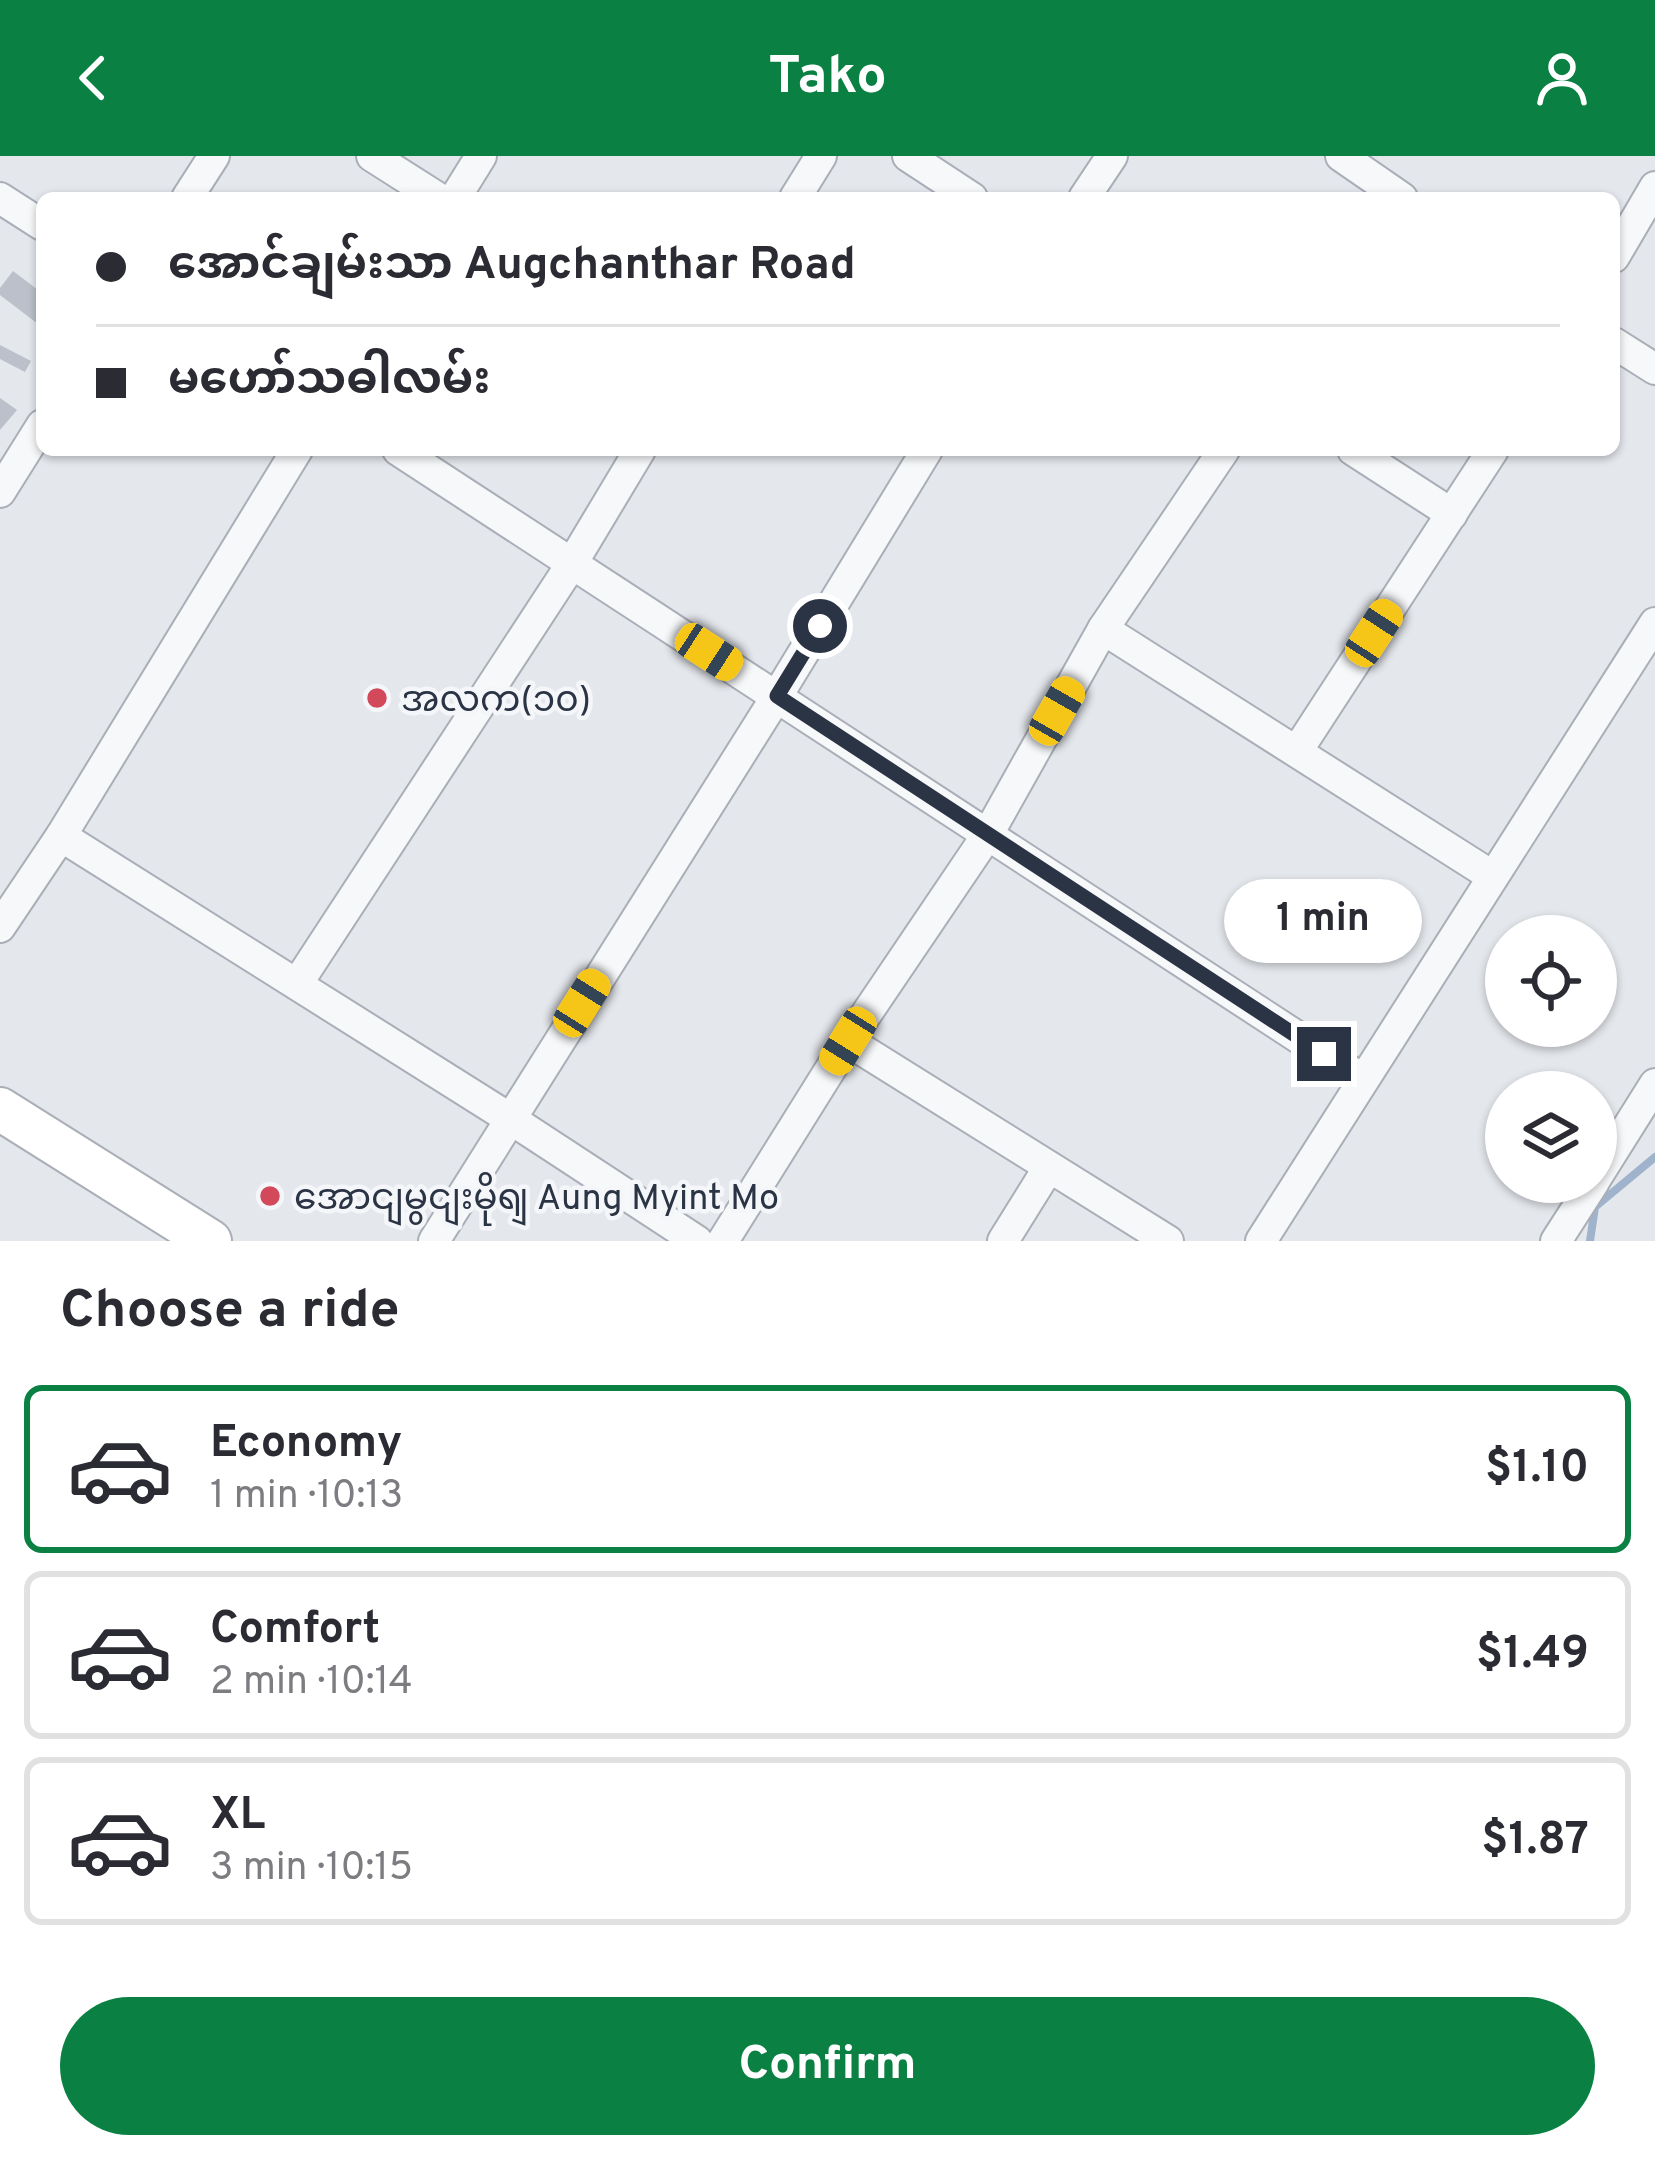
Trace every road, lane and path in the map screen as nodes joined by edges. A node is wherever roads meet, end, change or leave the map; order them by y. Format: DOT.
graph roads {
  1 [pos="214,156"];
  2 [pos="372,156"];
  3 [pos="481,156"];
  4 [pos="821,156"];
  5 [pos="908,156"];
  6 [pos="1112,156"];
  7 [pos="1341,156"];
  8 [pos="1655,187"];
  9 [pos="191,192"];
  10 [pos="429,192"];
  11 [pos="458,192"];
  12 [pos="798,192"];
  13 [pos="963,192"];
  14 [pos="1088,192"];
  15 [pos="1393,192"];
  16 [pos="0,198"];
  17 [pos="36,221"];
  18 [pos="1620,247"];
  19 [pos="1620,347"];
  20 [pos="1655,369"];
  21 [pos="36,434"];
  22 [pos="293,456"];
  23 [pos="407,456"];
  24 [pos="636,456"];
  25 [pos="923,456"];
  26 [pos="1220,456"];
  27 [pos="1362,456"];
  28 [pos="1489,456"];
  29 [pos="0,490"];
  30 [pos="1452,514"];
  31 [pos="572,565"];
  32 [pos="1655,623"];
  33 [pos="1103,629"];
  34 [pos="777,696"];
  35 [pos="1297,751"];
  36 [pos="988,834"];
  37 [pos="61,836"];
  38 [pos="1492,876"];
  39 [pos="0,927"];
  40 [pos="297,984"];
  41 [pos="848,1041"];
  42 [pos="1362,1079"];
  43 [pos="1655,1084"];
  44 [pos="0,1109"];
  45 [pos="509,1118"];
  46 [pos="1617,1145"];
  47 [pos="1049,1167"];
  48 [pos="1580,1203"];
  49 [pos="210,1241"];
  50 [pos="434,1241"];
  51 [pos="697,1241"];
  52 [pos="723,1241"];
  53 [pos="1003,1241"];
  54 [pos="1168,1241"];
  55 [pos="1261,1241"];
  56 [pos="1556,1241"];
  1 -- 9 [label="street"];
  2 -- 10 [label="street"];
  3 -- 11 [label="street"];
  4 -- 12 [label="street"];
  5 -- 13 [label="street"];
  6 -- 14 [label="street"];
  7 -- 15 [label="street"];
  8 -- 18 [label="street"];
  16 -- 17 [label="street"];
  19 -- 20 [label="street"];
  21 -- 29 [label="street"];
  22 -- 37 [label="street"];
  23 -- 31 [label="street"];
  24 -- 31 [label="street"];
  25 -- 34 [label="street"];
  26 -- 33 [label="street"];
  27 -- 30 [label="street"];
  28 -- 30 [label="street"];
  30 -- 35 [label="street"];
  31 -- 34 [label="street"];
  31 -- 40 [label="street"];
  32 -- 38 [label="street"];
  33 -- 35 [label="street"];
  33 -- 36 [label="street"];
  34 -- 36 [label="street"];
  34 -- 45 [label="street"];
  35 -- 38 [label="street"];
  36 -- 41 [label="street"];
  36 -- 42 [label="street"];
  37 -- 39 [label="street"];
  37 -- 40 [label="street"];
  38 -- 42 [label="street"];
  40 -- 45 [label="street"];
  41 -- 47 [label="street"];
  41 -- 52 [label="street"];
  42 -- 55 [label="street"];
  43 -- 46 [label="street"];
  44 -- 49 [label="street"];
  45 -- 50 [label="street"];
  45 -- 51 [label="street"];
  47 -- 53 [label="street"];
  47 -- 54 [label="street"];
  48 -- 56 [label="street"];
}
